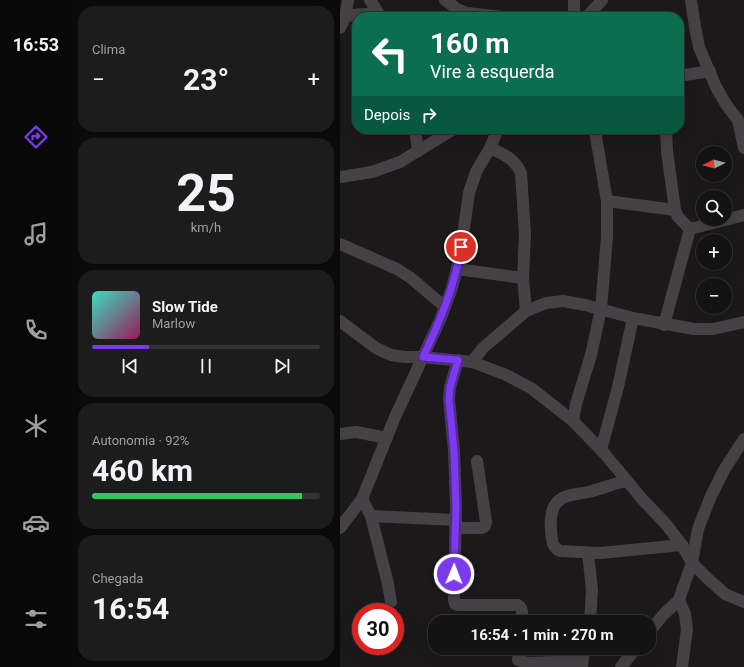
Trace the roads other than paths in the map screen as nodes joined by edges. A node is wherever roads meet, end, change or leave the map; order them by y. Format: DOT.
graph roads {
  1 [pos="348,0"];
  2 [pos="370,0"];
  3 [pos="445,0"];
  4 [pos="574,0"];
  5 [pos="602,0"];
  6 [pos="692,0"];
  7 [pos="378,12"];
  8 [pos="464,12"];
  9 [pos="575,12"];
  10 [pos="591,12"];
  11 [pos="352,16"];
  12 [pos="341,25"];
  13 [pos="710,71"];
  14 [pos="684,75"];
  15 [pos="741,120"];
  16 [pos="416,134"];
  17 [pos="446,134"];
  18 [pos="496,134"];
  19 [pos="595,134"];
  20 [pos="666,134"];
  21 [pos="490,148"];
  22 [pos="744,148"];
  23 [pos="418,152"];
  24 [pos="340,177"];
  25 [pos="606,201"];
  26 [pos="675,210"];
  27 [pos="744,215"];
  28 [pos="690,229"];
  29 [pos="340,244"];
  30 [pos="457,269"];
  31 [pos="523,278"];
  32 [pos="445,307"];
  33 [pos="601,309"];
  34 [pos="526,311"];
  35 [pos="633,318"];
  36 [pos="340,322"];
  37 [pos="744,322"];
  38 [pos="664,325"];
  39 [pos="423,357"];
  40 [pos="458,360"];
  41 [pos="472,362"];
  42 [pos="573,421"];
  43 [pos="340,434"];
  44 [pos="386,438"];
  45 [pos="744,439"];
  46 [pos="601,450"];
  47 [pos="477,461"];
  48 [pos="626,481"];
  49 [pos="362,499"];
  50 [pos="371,516"];
  51 [pos="455,524"];
  52 [pos="340,528"];
  53 [pos="682,545"];
  54 [pos="588,553"];
  55 [pos="692,563"];
  56 [pos="680,600"];
  57 [pos="391,602"];
  58 [pos="744,602"];
  59 [pos="522,615"];
  60 [pos="590,615"];
  61 [pos="656,624"];
  62 [pos="518,655"];
  63 [pos="630,655"];
  64 [pos="582,664"];
  65 [pos="621,667"];
  66 [pos="682,667"];
  1 -- 12 [label="street"];
  2 -- 7 [label="street"];
  3 -- 8 [label="street"];
  4 -- 9 [label="street"];
  5 -- 10 [label="street"];
  6 -- 13 [label="street"];
  11 -- 12 [label="street"];
  13 -- 14 [label="street"];
  13 -- 15 [label="street"];
  15 -- 22 [label="street"];
  16 -- 23 [label="street"];
  17 -- 23 [label="street"];
  18 -- 21 [label="street"];
  19 -- 25 [label="street"];
  20 -- 26 [label="street"];
  21 -- 30 [label="street"];
  21 -- 31 [label="street"];
  23 -- 24 [label="street"];
  25 -- 26 [label="street"];
  25 -- 33 [label="street"];
  26 -- 28 [label="street"];
  27 -- 28 [label="street"];
  28 -- 38 [label="street"];
  29 -- 32 [label="street"];
  30 -- 31 [label="street"];
  30 -- 32 [label="street"];
  31 -- 34 [label="street"];
  32 -- 39 [label="street"];
  33 -- 34 [label="street"];
  33 -- 35 [label="street"];
  33 -- 42 [label="street"];
  34 -- 41 [label="street"];
  35 -- 38 [label="street"];
  35 -- 46 [label="street"];
  36 -- 39 [label="street"];
  37 -- 38 [label="street"];
  39 -- 40 [label="street"];
  39 -- 44 [label="street"];
  40 -- 41 [label="street"];
  40 -- 51 [label="street"];
  41 -- 42 [label="street"];
  42 -- 46 [label="street"];
  43 -- 44 [label="street"];
  44 -- 49 [label="street"];
  45 -- 55 [label="street"];
  46 -- 48 [label="street"];
  47 -- 51 [label="street"];
  48 -- 53 [label="street"];
  48 -- 54 [label="street"];
  49 -- 50 [label="street"];
  49 -- 52 [label="street"];
  50 -- 51 [label="street"];
  50 -- 57 [label="street"];
  51 -- 59 [label="street"];
  53 -- 54 [label="street"];
  53 -- 55 [label="street"];
  54 -- 60 [label="street"];
  55 -- 56 [label="street"];
  55 -- 58 [label="street"];
  56 -- 61 [label="street"];
  56 -- 66 [label="street"];
  62 -- 64 [label="street"];
  63 -- 65 [label="street"];
}
